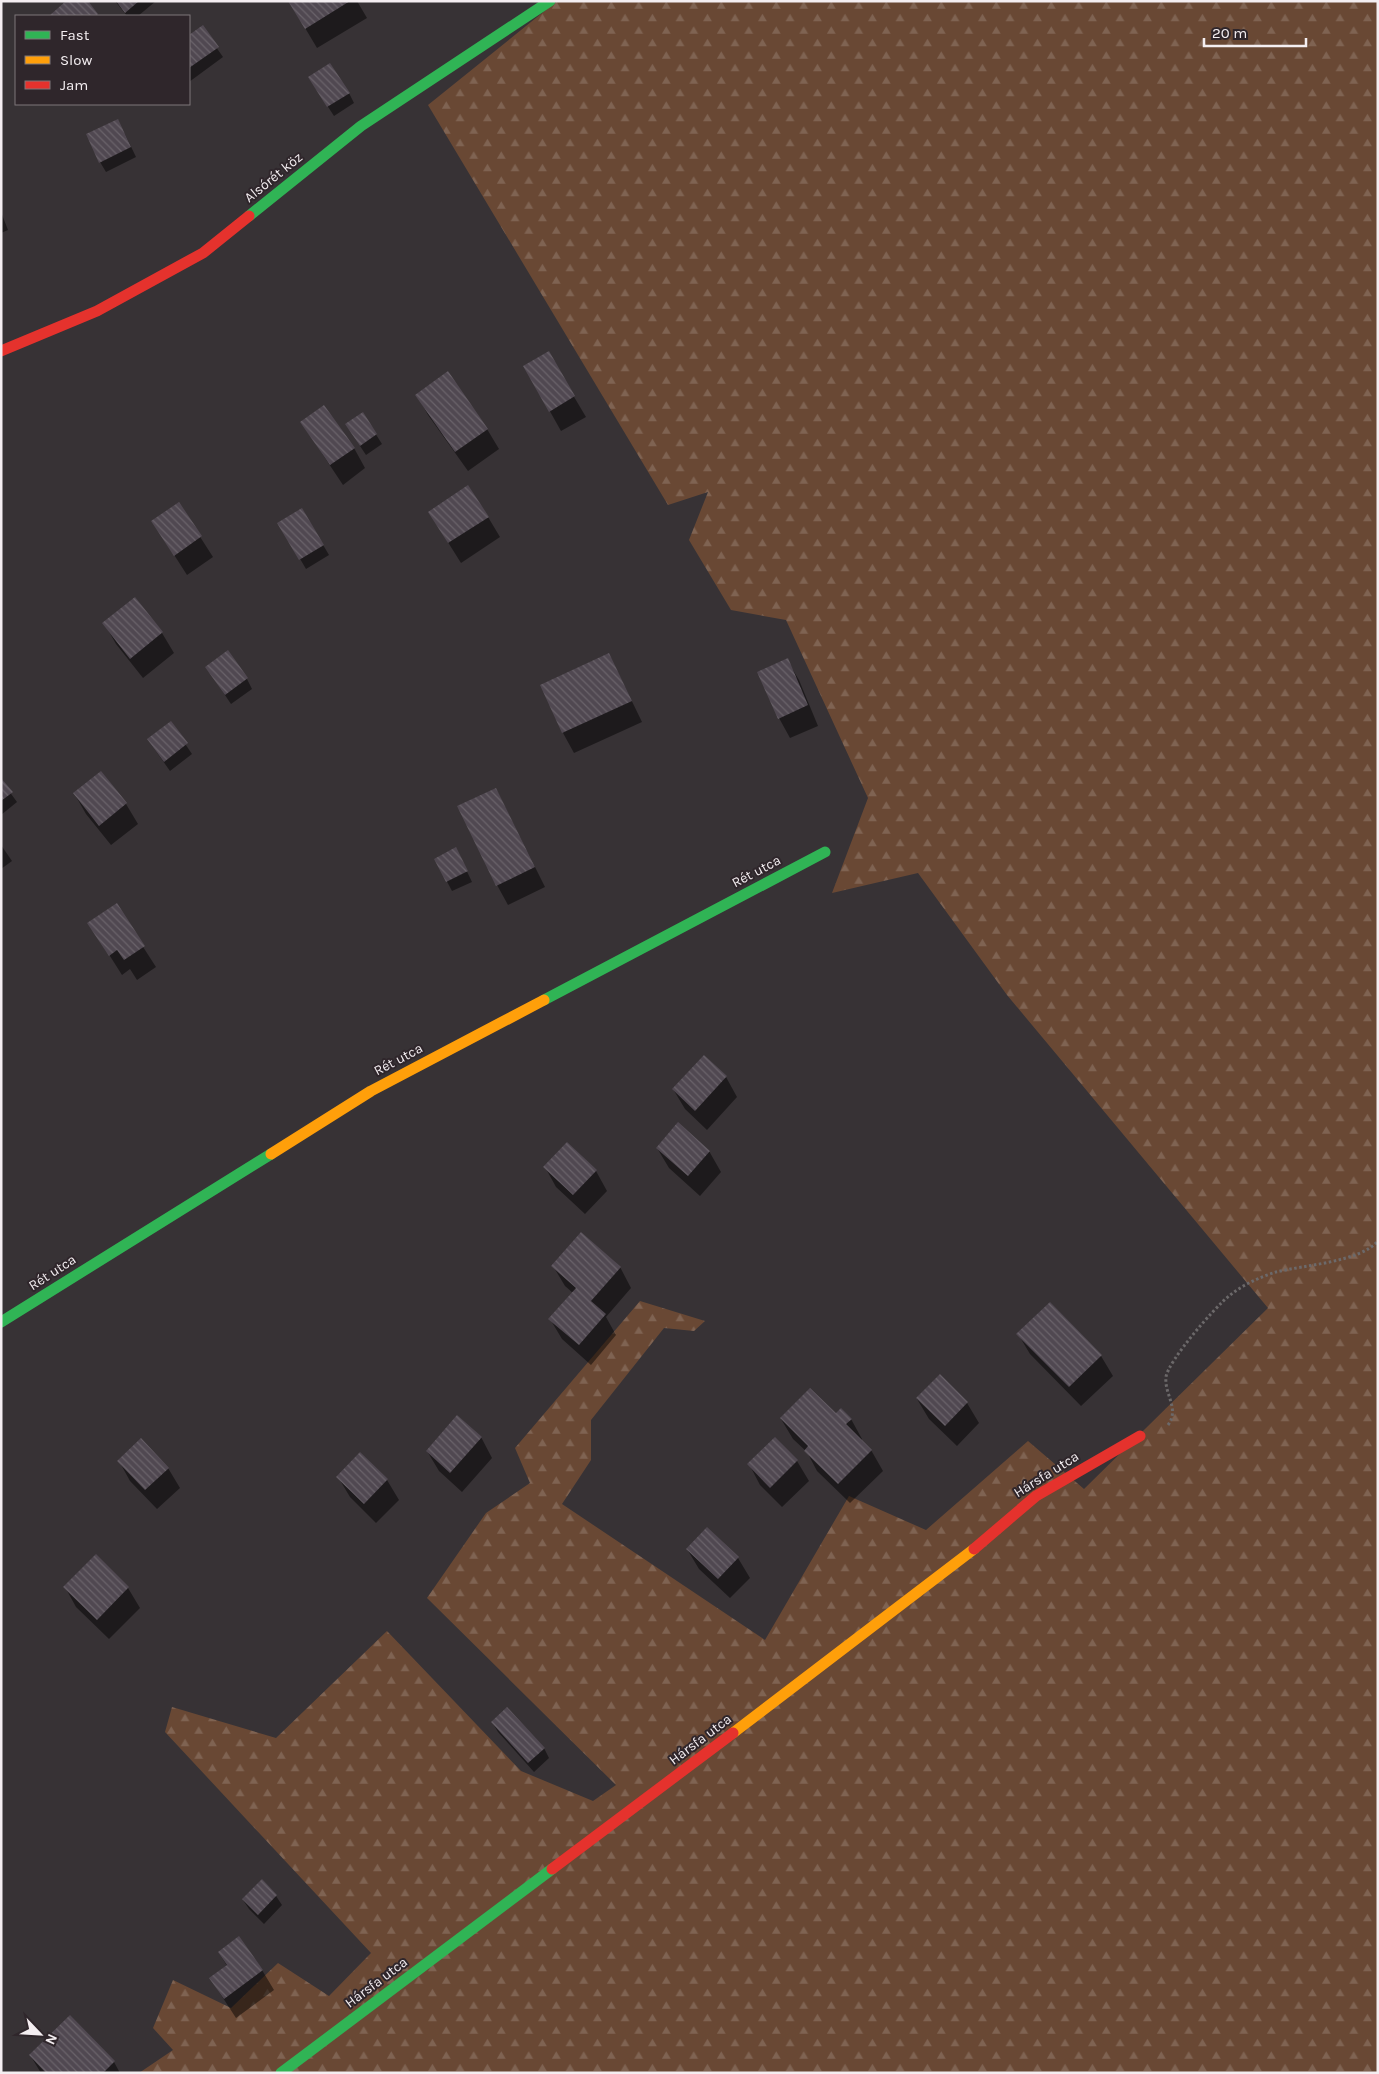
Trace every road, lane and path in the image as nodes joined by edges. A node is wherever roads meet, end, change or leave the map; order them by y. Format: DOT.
graph roads {
  1 [pos="550,1"];
  2 [pos="1,351"];
  3 [pos="825,852"];
  4 [pos="1378,1241"];
  5 [pos="1,1322"];
  6 [pos="1140,1436"];
  7 [pos="281,2073"];
  1 -- 2 [label="street, Alsórét köz"];
  3 -- 5 [label="street, Rét utca"];
  4 -- 6 [label="path"];
  6 -- 7 [label="street, Hársfa utca"];
}
